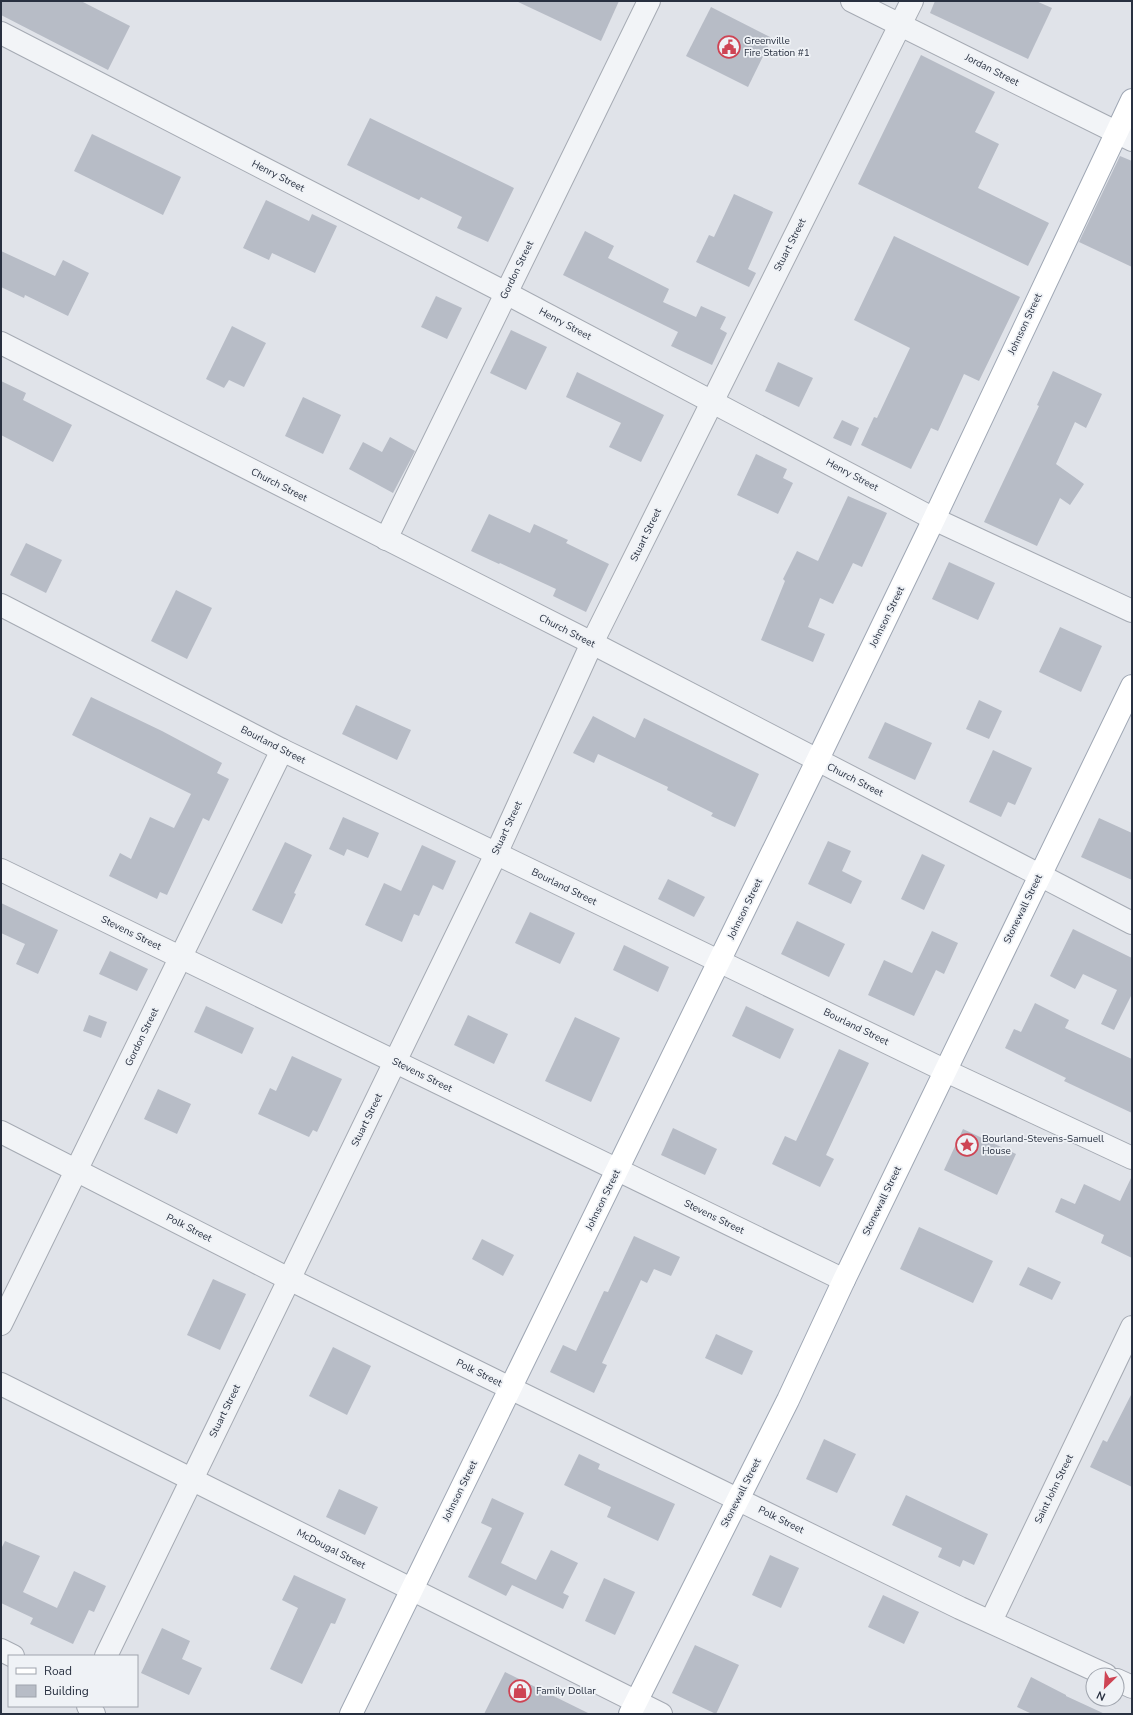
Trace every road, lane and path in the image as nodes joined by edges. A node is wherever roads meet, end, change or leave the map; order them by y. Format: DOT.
graph roads {
  1 [pos="649,1"];
  2 [pos="852,1"];
  3 [pos="912,1"];
  4 [pos="900,25"];
  5 [pos="1,33"];
  6 [pos="1132,100"];
  7 [pos="1124,136"];
  8 [pos="506,293"];
  9 [pos="1,343"];
  10 [pos="712,401"];
  11 [pos="934,519"];
  12 [pos="386,539"];
  13 [pos="1,605"];
  14 [pos="1132,611"];
  15 [pos="592,643"];
  16 [pos="1132,686"];
  17 [pos="282,750"];
  18 [pos="817,761"];
  19 [pos="496,854"];
  20 [pos="1,870"];
  21 [pos="1040,876"];
  22 [pos="1132,923"];
  23 [pos="181,957"];
  24 [pos="719,961"];
  25 [pos="395,1062"];
  26 [pos="946,1071"];
  27 [pos="1,1132"];
  28 [pos="1132,1158"];
  29 [pos="76,1170"];
  30 [pos="617,1170"];
  31 [pos="289,1279"];
  32 [pos="844,1280"];
  33 [pos="1,1324"];
  34 [pos="1132,1327"];
  35 [pos="1,1384"];
  36 [pos="510,1388"];
  37 [pos="192,1480"];
  38 [pos="738,1499"];
  39 [pos="412,1590"];
  40 [pos="991,1621"];
  41 [pos="1,1650"];
  42 [pos="11,1655"];
  43 [pos="106,1655"];
  44 [pos="1089,1667"];
  45 [pos="633,1708"];
  46 [pos="351,1714"];
  47 [pos="660,1714"];
  1 -- 8 [label="street, Gordon Street"];
  2 -- 4 [label="street, Jordan Street"];
  3 -- 4 [label="street, Stuart Street"];
  4 -- 7 [label="street, Jordan Street"];
  4 -- 10 [label="street, Stuart Street"];
  5 -- 8 [label="street, Henry Street"];
  6 -- 7 [label="main road, Johnson Street"];
  7 -- 11 [label="main road, Johnson Street"];
  8 -- 10 [label="street, Henry Street"];
  8 -- 12 [label="street, Gordon Street"];
  9 -- 12 [label="street, Church Street"];
  10 -- 11 [label="street, Henry Street"];
  10 -- 15 [label="street, Stuart Street"];
  11 -- 14 [label="street, Henry Street"];
  11 -- 18 [label="main road, Johnson Street"];
  12 -- 15 [label="street, Church Street"];
  13 -- 17 [label="street, Bourland Street"];
  15 -- 18 [label="street, Church Street"];
  15 -- 19 [label="street, Stuart Street"];
  16 -- 21 [label="main road, Stonewall Street"];
  17 -- 19 [label="street, Bourland Street"];
  17 -- 23 [label="street, Gordon Street"];
  18 -- 21 [label="street, Church Street"];
  18 -- 24 [label="main road, Johnson Street"];
  19 -- 24 [label="street, Bourland Street"];
  19 -- 25 [label="street, Stuart Street"];
  20 -- 23 [label="street, Stevens Street"];
  21 -- 22 [label="street, Church Street"];
  21 -- 26 [label="main road, Stonewall Street"];
  23 -- 25 [label="street, Stevens Street"];
  23 -- 29 [label="street, Gordon Street"];
  24 -- 26 [label="street, Bourland Street"];
  24 -- 30 [label="main road, Johnson Street"];
  25 -- 30 [label="street, Stevens Street"];
  25 -- 31 [label="street, Stuart Street"];
  26 -- 28 [label="street, Bourland Street"];
  26 -- 32 [label="main road, Stonewall Street"];
  27 -- 29 [label="street, Polk Street"];
  29 -- 31 [label="street, Polk Street"];
  29 -- 33 [label="street, Gordon Street"];
  30 -- 32 [label="street, Stevens Street"];
  30 -- 36 [label="main road, Johnson Street"];
  31 -- 36 [label="street, Polk Street"];
  31 -- 37 [label="street, Stuart Street"];
  32 -- 38 [label="main road, Stonewall Street"];
  34 -- 40 [label="street, Saint John Street"];
  35 -- 37 [label="street, McDougal Street"];
  36 -- 38 [label="street, Polk Street"];
  36 -- 39 [label="main road, Johnson Street"];
  37 -- 39 [label="street, McDougal Street"];
  37 -- 43 [label="street, Stuart Street"];
  38 -- 40 [label="street, Polk Street"];
  38 -- 45 [label="main road, Stonewall Street"];
  39 -- 45 [label="street, McDougal Street"];
  39 -- 46 [label="main road, Johnson Street"];
  40 -- 44 [label="street"];
  41 -- 42 [label="street"];
  45 -- 47 [label="street, McDougal Street"];
}
